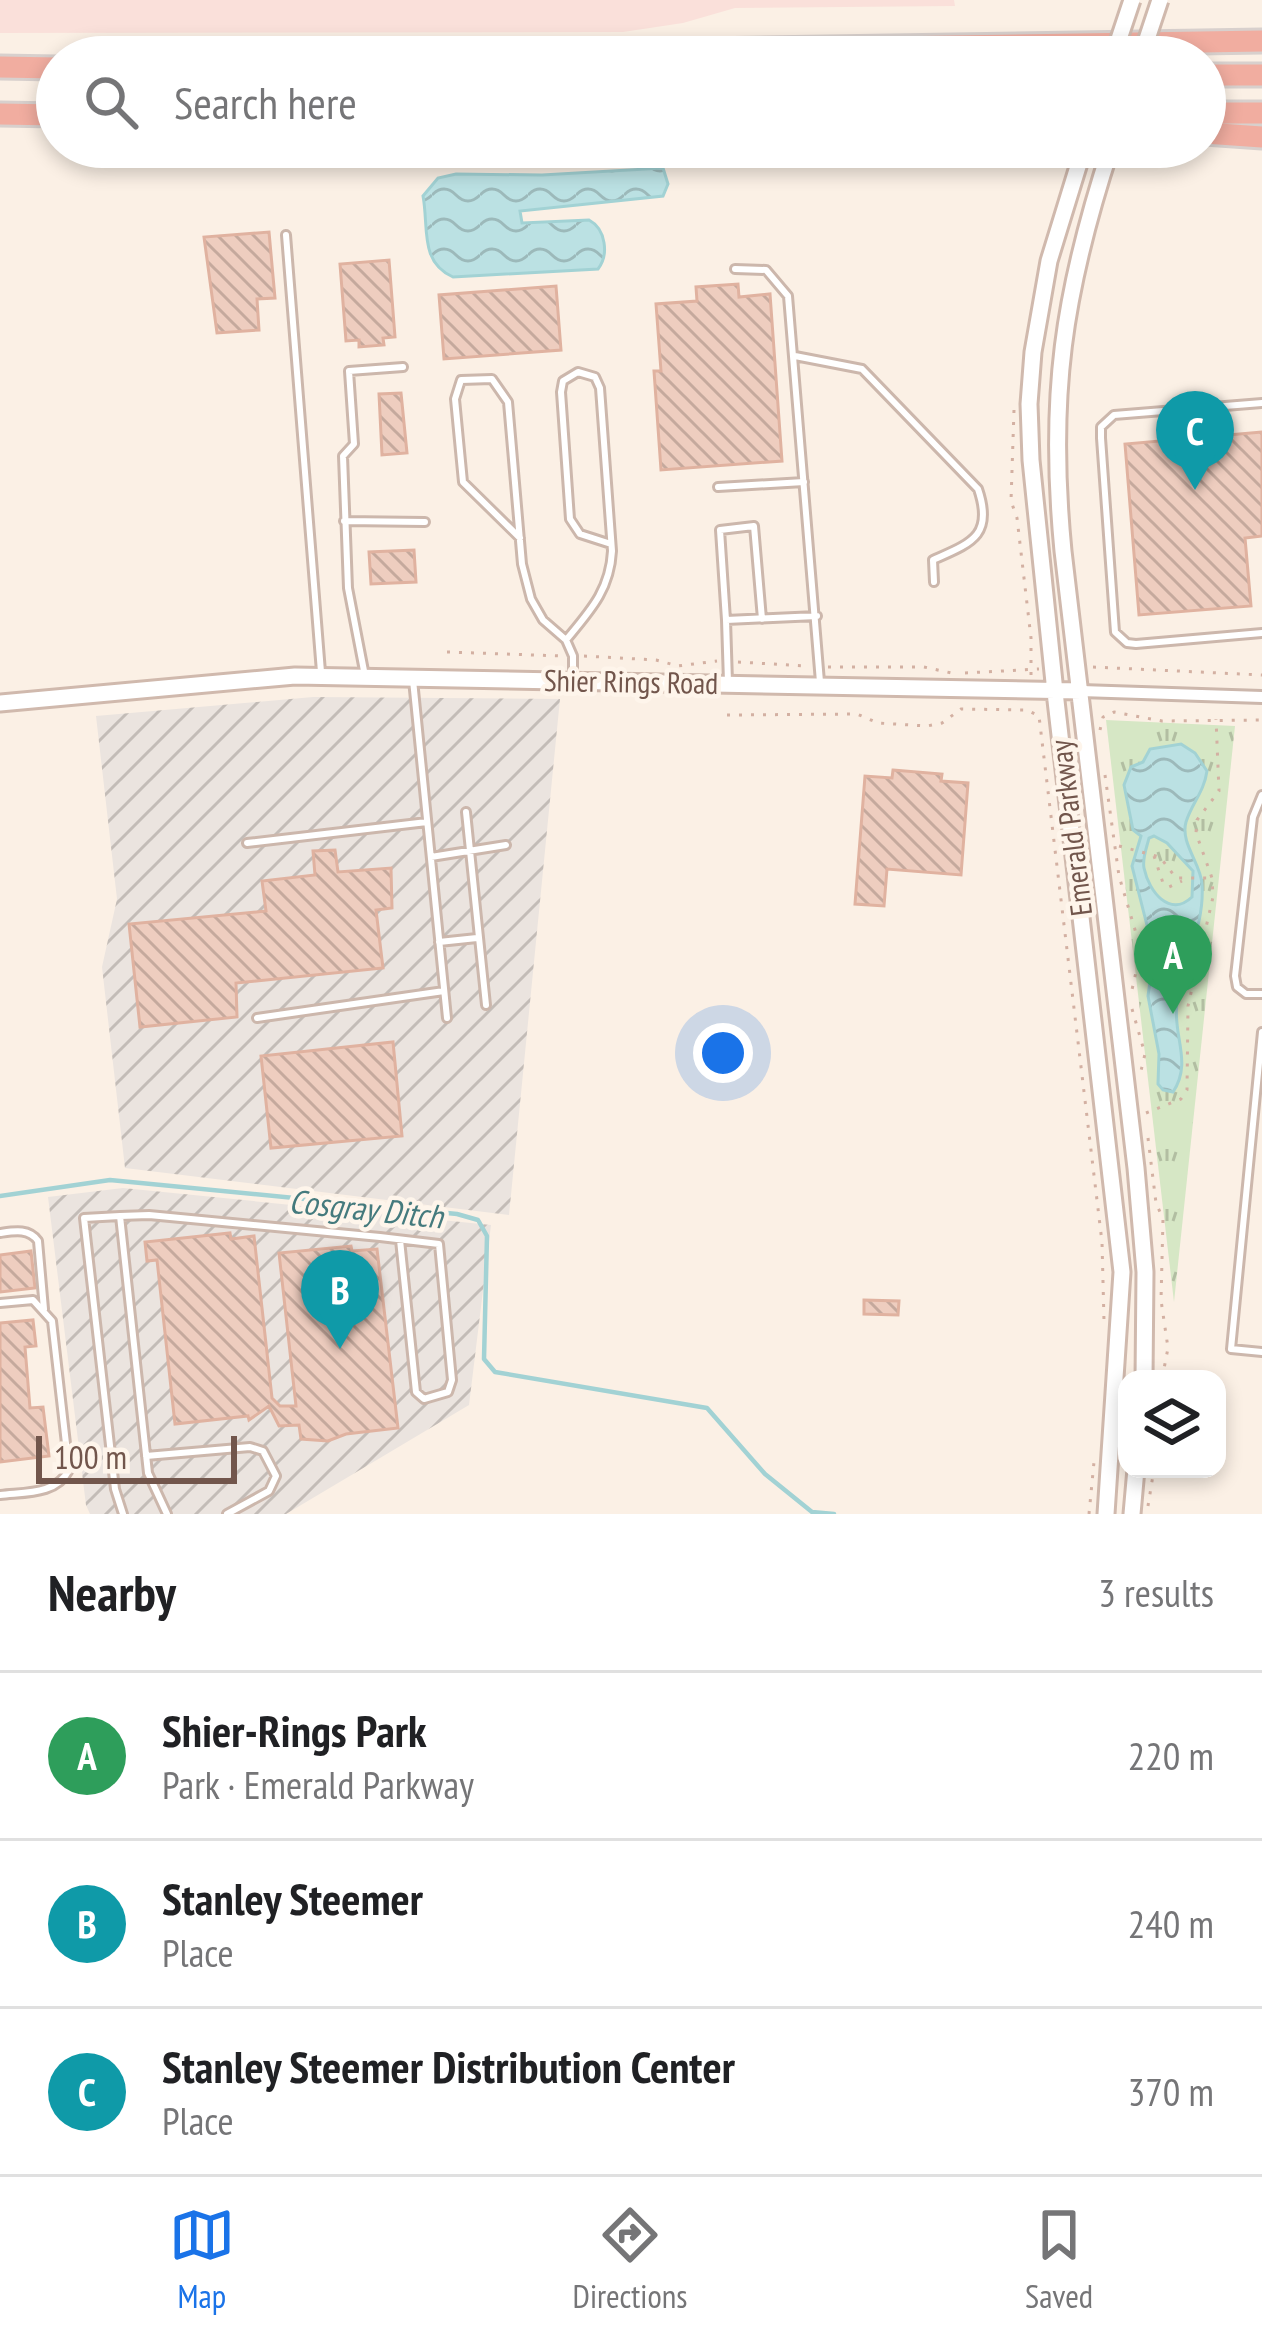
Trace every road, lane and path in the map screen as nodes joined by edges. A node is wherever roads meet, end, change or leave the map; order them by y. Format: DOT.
graph roads {
  1 [pos="1132,0"];
  2 [pos="1160,0"];
  3 [pos="1121,36"];
  4 [pos="1148,36"];
  5 [pos="1262,41"];
  6 [pos="1226,42"];
  7 [pos="0,68"];
  8 [pos="36,68"];
  9 [pos="1226,75"];
  10 [pos="1262,75"];
  11 [pos="1226,113"];
  12 [pos="1262,113"];
  13 [pos="0,114"];
  14 [pos="36,115"];
  15 [pos="1226,135"];
  16 [pos="1262,137"];
  17 [pos="1077,168"];
  18 [pos="1104,168"];
  19 [pos="286,235"];
  20 [pos="735,269"];
  21 [pos="795,356"];
  22 [pos="404,367"];
  23 [pos="1262,403"];
  24 [pos="804,482"];
  25 [pos="718,487"];
  26 [pos="344,521"];
  27 [pos="424,522"];
  28 [pos="520,538"];
  29 [pos="611,544"];
  30 [pos="934,581"];
  31 [pos="817,616"];
  32 [pos="762,619"];
  33 [pos="726,620"];
  34 [pos="1262,633"];
  35 [pos="566,640"];
  36 [pos="447,652"];
  37 [pos="573,656"];
  38 [pos="728,661"];
  39 [pos="820,667"];
  40 [pos="1029,669"];
  41 [pos="321,676"];
  42 [pos="365,676"];
  43 [pos="412,676"];
  44 [pos="574,681"];
  45 [pos="728,683"];
  46 [pos="820,685"];
  47 [pos="1081,691"];
  48 [pos="1055,692"];
  49 [pos="1262,697"];
  50 [pos="0,703"];
  51 [pos="728,715"];
  52 [pos="1216,719"];
  53 [pos="1262,720"];
  54 [pos="1098,735"];
  55 [pos="1104,770"];
  56 [pos="1262,795"];
  57 [pos="466,812"];
  58 [pos="427,822"];
  59 [pos="247,843"];
  60 [pos="506,845"];
  61 [pos="1117,846"];
  62 [pos="468,851"];
  63 [pos="1151,853"];
  64 [pos="431,857"];
  65 [pos="1208,878"];
  66 [pos="1183,879"];
  67 [pos="478,938"];
  68 [pos="439,942"];
  69 [pos="444,991"];
  70 [pos="1262,994"];
  71 [pos="486,1004"];
  72 [pos="256,1018"];
  73 [pos="447,1018"];
  74 [pos="1262,1032"];
  75 [pos="1140,1078"];
  76 [pos="1144,1114"];
  77 [pos="1148,1136"];
  78 [pos="120,1216"];
  79 [pos="0,1232"];
  80 [pos="400,1240"];
  81 [pos="0,1303"];
  82 [pos="45,1313"];
  83 [pos="1104,1328"];
  84 [pos="1262,1352"];
  85 [pos="1144,1370"];
  86 [pos="1164,1370"];
  87 [pos="1095,1451"];
  88 [pos="146,1456"];
  89 [pos="1135,1478"];
  90 [pos="1153,1478"];
  91 [pos="0,1495"];
  92 [pos="123,1514"];
  93 [pos="167,1514"];
  94 [pos="227,1514"];
  95 [pos="1089,1514"];
  96 [pos="1106,1514"];
  97 [pos="1132,1514"];
  98 [pos="1147,1514"];
  1 -- 3 [label="main road, bridge"];
  2 -- 4 [label="main road, bridge"];
  5 -- 6 [label="highway"];
  7 -- 8 [label="highway"];
  9 -- 10 [label="highway"];
  11 -- 12 [label="highway"];
  13 -- 14 [label="highway"];
  15 -- 16 [label="highway"];
  17 -- 48 [label="main road, Emerald Parkway"];
  18 -- 47 [label="main road, Emerald Parkway"];
  19 -- 41 [label="lane"];
  20 -- 21 [label="lane"];
  21 -- 24 [label="lane"];
  21 -- 30 [label="lane"];
  22 -- 26 [label="lane"];
  23 -- 34 [label="lane"];
  24 -- 25 [label="lane"];
  24 -- 31 [label="lane"];
  26 -- 27 [label="lane"];
  26 -- 42 [label="lane"];
  28 -- 28 [label="lane"];
  28 -- 35 [label="lane"];
  29 -- 29 [label="lane"];
  29 -- 35 [label="lane"];
  31 -- 32 [label="lane"];
  31 -- 39 [label="lane"];
  32 -- 33 [label="lane"];
  32 -- 33 [label="lane"];
  33 -- 38 [label="lane"];
  35 -- 37 [label="lane"];
  36 -- 37 [label="path"];
  37 -- 38 [label="path"];
  37 -- 44 [label="lane"];
  38 -- 39 [label="path"];
  38 -- 45 [label="lane"];
  39 -- 40 [label="path"];
  39 -- 46 [label="lane"];
  41 -- 42 [label="main road, Shier Rings Road"];
  41 -- 50 [label="main road, Shier Rings Road"];
  42 -- 43 [label="main road, Shier Rings Road"];
  43 -- 44 [label="main road, Shier Rings Road"];
  43 -- 58 [label="lane"];
  44 -- 45 [label="main road, Shier Rings Road"];
  45 -- 46 [label="main road, Shier Rings Road"];
  46 -- 48 [label="main road, Shier Rings Road"];
  47 -- 48 [label="main road, Shier Rings Road"];
  47 -- 49 [label="street, Shier Rings Road"];
  47 -- 85 [label="main road, Emerald Parkway"];
  48 -- 96 [label="main road, Emerald Parkway"];
  51 -- 83 [label="path"];
  52 -- 53 [label="path"];
  52 -- 54 [label="path"];
  52 -- 65 [label="path"];
  55 -- 61 [label="path"];
  56 -- 70 [label="lane"];
  57 -- 62 [label="lane"];
  58 -- 59 [label="lane"];
  58 -- 64 [label="lane"];
  60 -- 62 [label="lane"];
  61 -- 63 [label="path"];
  61 -- 75 [label="path"];
  62 -- 64 [label="lane"];
  62 -- 67 [label="lane"];
  63 -- 66 [label="path"];
  63 -- 66 [label="path"];
  64 -- 68 [label="lane"];
  65 -- 66 [label="path"];
  65 -- 76 [label="path"];
  67 -- 68 [label="lane"];
  67 -- 71 [label="lane"];
  68 -- 69 [label="lane"];
  69 -- 72 [label="lane"];
  69 -- 73 [label="lane"];
  74 -- 84 [label="lane"];
  77 -- 86 [label="path"];
  78 -- 80 [label="lane"];
  78 -- 88 [label="lane"];
  78 -- 92 [label="lane"];
  79 -- 82 [label="lane"];
  80 -- 80 [label="lane"];
  81 -- 82 [label="lane"];
  82 -- 91 [label="lane"];
  87 -- 95 [label="path"];
  88 -- 93 [label="lane"];
  88 -- 94 [label="lane"];
  89 -- 97 [label="main road"];
  90 -- 98 [label="path"];
}
